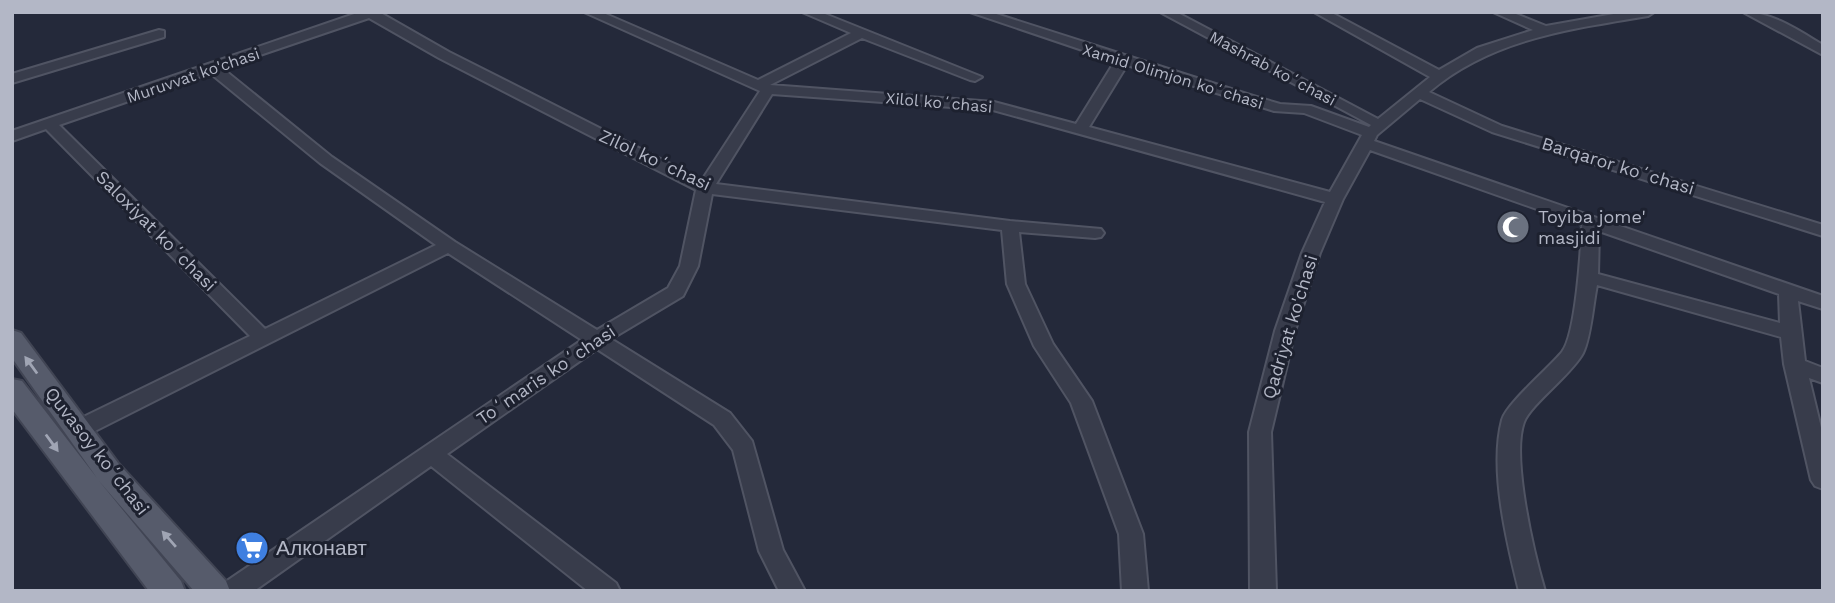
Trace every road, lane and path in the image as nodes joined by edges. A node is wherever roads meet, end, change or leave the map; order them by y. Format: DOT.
graph roads {
  1 [pos="590,12"];
  2 [pos="808,12"];
  3 [pos="976,12"];
  4 [pos="1166,12"];
  5 [pos="1320,12"];
  6 [pos="1499,12"];
  7 [pos="1577,12"];
  8 [pos="1648,12"];
  9 [pos="1749,12"];
  10 [pos="371,13"];
  11 [pos="1594,21"];
  12 [pos="1545,30"];
  13 [pos="861,33"];
  14 [pos="159,34"];
  15 [pos="1823,51"];
  16 [pos="1122,61"];
  17 [pos="213,68"];
  18 [pos="15,75"];
  19 [pos="1439,76"];
  20 [pos="975,77"];
  21 [pos="763,87"];
  22 [pos="1418,93"];
  23 [pos="49,124"];
  24 [pos="1081,128"];
  25 [pos="1371,134"];
  26 [pos="12,136"];
  27 [pos="705,188"];
  28 [pos="1335,199"];
  29 [pos="1591,222"];
  30 [pos="1010,226"];
  31 [pos="1823,231"];
  32 [pos="1094,233"];
  33 [pos="449,246"];
  34 [pos="1589,276"];
  35 [pos="1788,291"];
  36 [pos="1823,303"];
  37 [pos="1789,332"];
  38 [pos="263,338"];
  39 [pos="597,339"];
  40 [pos="12,340"];
  41 [pos="1794,364"];
  42 [pos="1823,376"];
  43 [pos="15,397"];
  44 [pos="81,435"];
  45 [pos="430,453"];
  46 [pos="1823,480"];
  47 [pos="169,591"];
  48 [pos="214,591"];
  49 [pos="233,591"];
  50 [pos="607,591"];
  51 [pos="792,591"];
  52 [pos="1135,591"];
  53 [pos="1263,591"];
  54 [pos="1532,591"];
  1 -- 21 [label="street, Xilol koʻchasi"];
  2 -- 13 [label="street"];
  3 -- 16 [label="street, Xamid Olimjon koʻchasi"];
  4 -- 25 [label="street, Mashrab koʻchasi"];
  5 -- 19 [label="street"];
  6 -- 12 [label="street"];
  7 -- 11 [label="street"];
  8 -- 11 [label="street, Qadriyat ko'chasi"];
  9 -- 15 [label="street"];
  10 -- 17 [label="street, Muruvvat ko'chasi"];
  10 -- 27 [label="street, Zilol koʻchasi"];
  11 -- 12 [label="street, Qadriyat ko'chasi"];
  12 -- 19 [label="street, Qadriyat ko'chasi"];
  13 -- 20 [label="street"];
  13 -- 21 [label="street"];
  14 -- 18 [label="street"];
  16 -- 24 [label="street"];
  16 -- 25 [label="street, Xamid Olimjon koʻchasi"];
  17 -- 23 [label="street, Muruvvat ko'chasi"];
  17 -- 33 [label="street"];
  19 -- 22 [label="street, Qadriyat ko'chasi"];
  21 -- 24 [label="street, Xilol koʻchasi"];
  21 -- 27 [label="street, Toʻmaris koʻchasi"];
  22 -- 25 [label="street, Qadriyat ko'chasi"];
  22 -- 31 [label="street, Barqaror koʻchasi"];
  23 -- 26 [label="street, Muruvvat ko'chasi"];
  23 -- 38 [label="street, Saloxiyat koʻchasi"];
  24 -- 28 [label="street, Xilol koʻchasi"];
  25 -- 28 [label="street, Qadriyat ko'chasi"];
  25 -- 29 [label="street"];
  27 -- 30 [label="street, Zilol koʻchasi"];
  27 -- 39 [label="street, Toʻmaris koʻchasi"];
  28 -- 53 [label="street, Qadriyat ko'chasi"];
  29 -- 34 [label="street"];
  29 -- 35 [label="street"];
  30 -- 32 [label="street, Zilol koʻchasi"];
  30 -- 52 [label="street"];
  33 -- 38 [label="street"];
  33 -- 39 [label="street"];
  34 -- 37 [label="street"];
  34 -- 54 [label="street"];
  35 -- 36 [label="street"];
  35 -- 37 [label="street"];
  37 -- 41 [label="street"];
  38 -- 44 [label="street"];
  39 -- 45 [label="street, Toʻmaris koʻchasi"];
  39 -- 51 [label="street"];
  44 -- 40 [label="main road, Quvasoy koʻchasi, one-way"];
  41 -- 42 [label="street"];
  41 -- 46 [label="street"];
  43 -- 47 [label="main road, Quvasoy koʻchasi, one-way"];
  48 -- 44 [label="main road, Quvasoy koʻchasi, one-way"];
  45 -- 49 [label="street, Toʻmaris koʻchasi"];
  45 -- 50 [label="street"];
}
